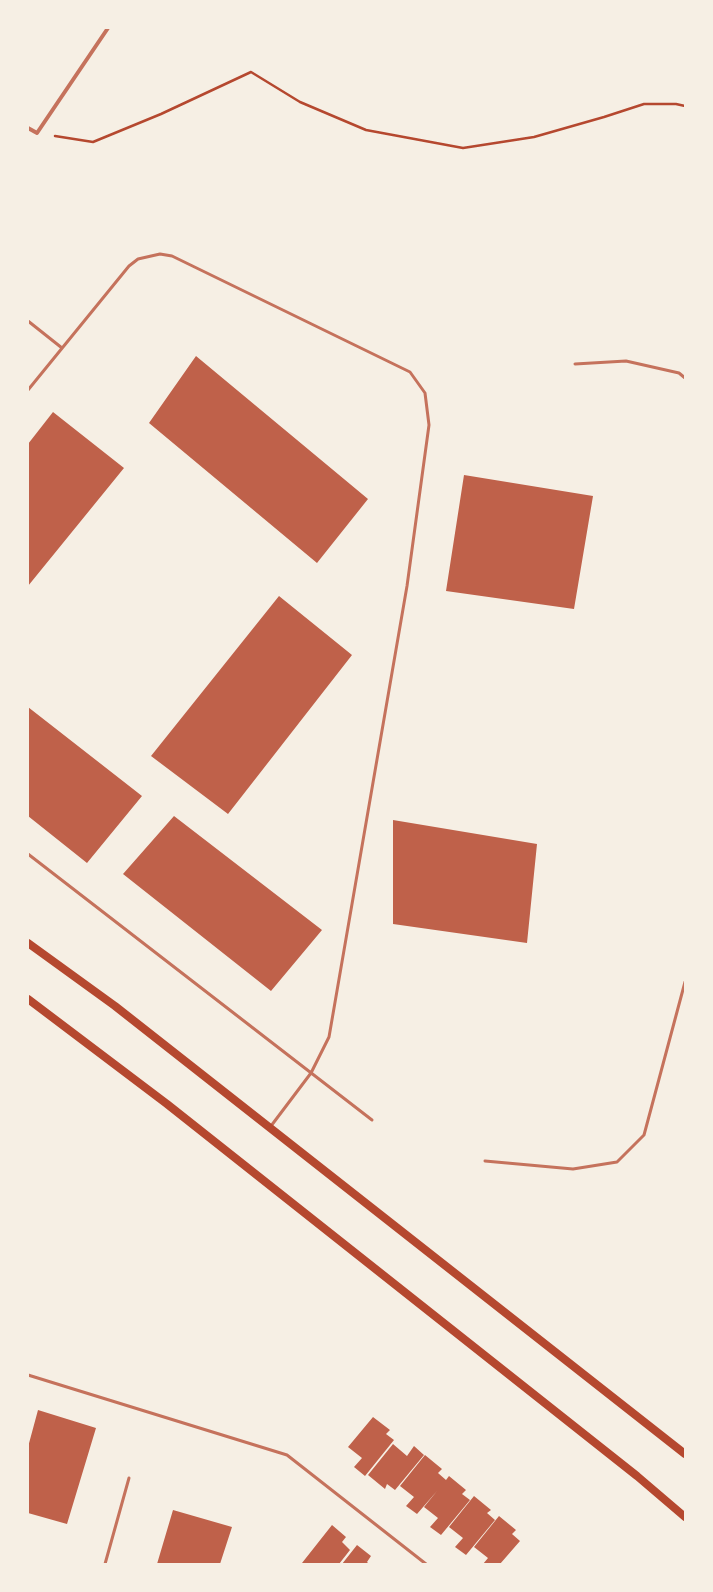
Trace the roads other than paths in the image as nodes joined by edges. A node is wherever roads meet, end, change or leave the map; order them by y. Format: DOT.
graph roads {
  1 [pos="108,28"];
  2 [pos="28,128"];
  3 [pos="28,321"];
  4 [pos="62,348"];
  5 [pos="574,364"];
  6 [pos="685,378"];
  7 [pos="28,390"];
  8 [pos="28,854"];
  9 [pos="28,943"];
  10 [pos="685,982"];
  11 [pos="28,999"];
  12 [pos="311,1073"];
  13 [pos="372,1120"];
  14 [pos="269,1128"];
  15 [pos="485,1161"];
  16 [pos="28,1375"];
  17 [pos="685,1454"];
  18 [pos="130,1478"];
  19 [pos="685,1517"];
  20 [pos="105,1564"];
  21 [pos="426,1564"];
  1 -- 2 [label="street"];
  3 -- 4 [label="lane"];
  4 -- 7 [label="lane"];
  4 -- 12 [label="lane"];
  5 -- 6 [label="lane"];
  8 -- 12 [label="lane"];
  9 -- 14 [label="main road"];
  10 -- 15 [label="lane"];
  11 -- 19 [label="main road"];
  12 -- 13 [label="lane"];
  12 -- 14 [label="lane"];
  14 -- 17 [label="main road"];
  16 -- 21 [label="lane"];
  18 -- 20 [label="lane"];
}
